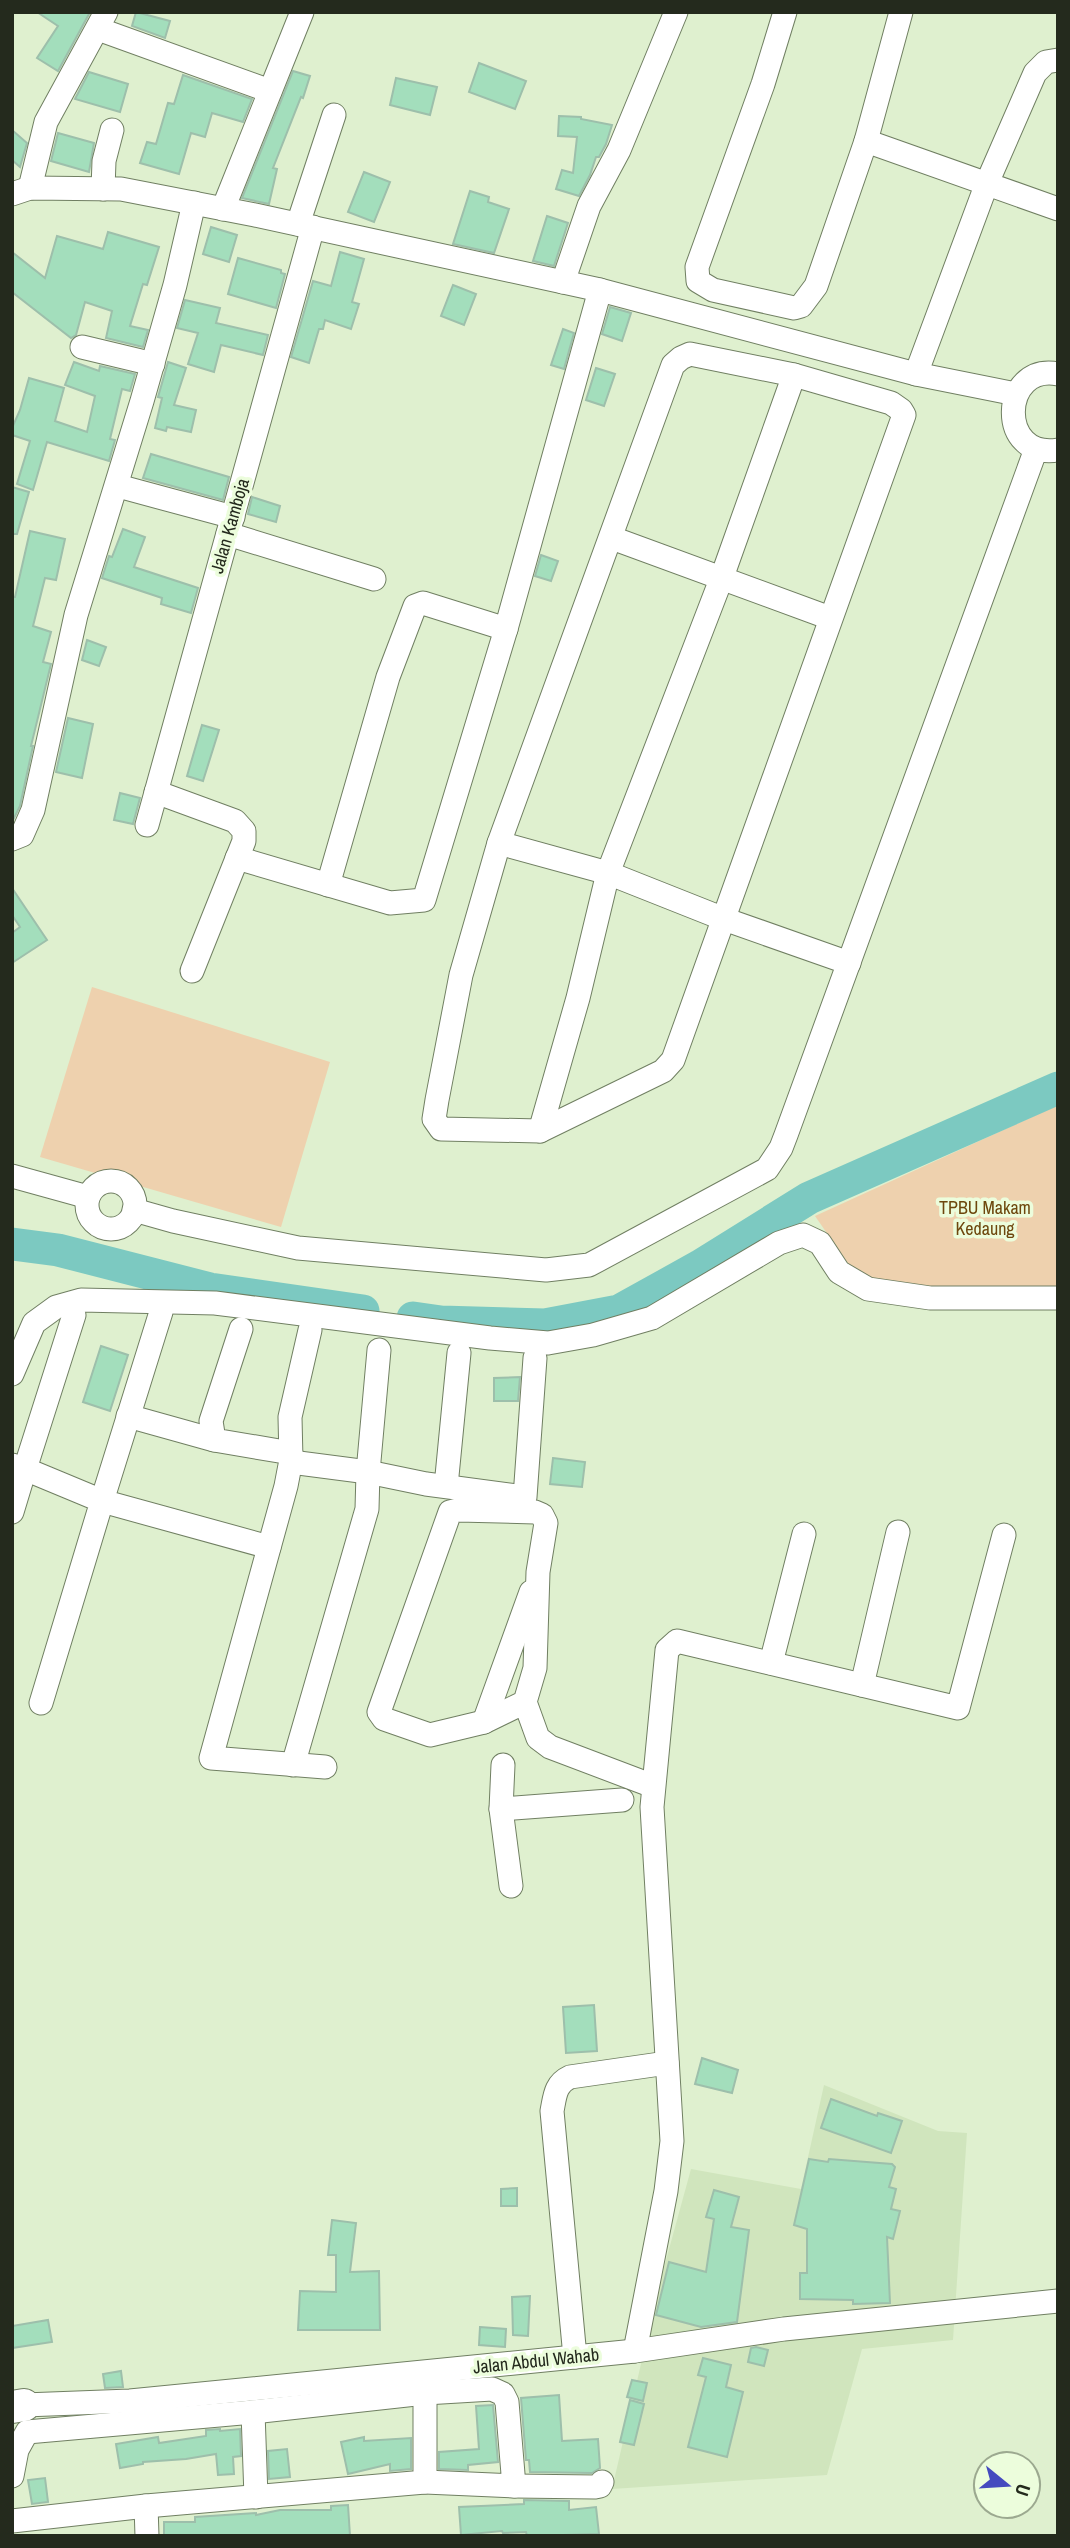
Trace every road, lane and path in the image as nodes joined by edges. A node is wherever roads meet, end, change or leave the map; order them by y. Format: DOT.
graph roads {
  1 [pos="302,12"];
  2 [pos="676,12"];
  3 [pos="785,12"];
  4 [pos="901,12"];
  5 [pos="102,21"];
  6 [pos="1058,60"];
  7 [pos="270,91"];
  8 [pos="334,115"];
  9 [pos="112,130"];
  10 [pos="866,141"];
  11 [pos="987,183"];
  12 [pos="103,189"];
  13 [pos="21,191"];
  14 [pos="194,203"];
  15 [pos="223,209"];
  16 [pos="1058,209"];
  17 [pos="305,225"];
  18 [pos="563,282"];
  19 [pos="600,290"];
  20 [pos="82,347"];
  21 [pos="153,363"];
  22 [pos="1056,370"];
  23 [pos="916,374"];
  24 [pos="794,375"];
  25 [pos="1016,394"];
  26 [pos="1047,449"];
  27 [pos="118,486"];
  28 [pos="230,526"];
  29 [pos="612,538"];
  30 [pos="722,577"];
  31 [pos="374,579"];
  32 [pos="830,618"];
  33 [pos="506,629"];
  34 [pos="156,792"];
  35 [pos="147,825"];
  36 [pos="12,839"];
  37 [pos="499,843"];
  38 [pos="237,858"];
  39 [pos="608,873"];
  40 [pos="328,885"];
  41 [pos="724,919"];
  42 [pos="849,963"];
  43 [pos="192,971"];
  44 [pos="540,1131"];
  45 [pos="12,1176"];
  46 [pos="88,1197"];
  47 [pos="134,1210"];
  48 [pos="1058,1298"];
  49 [pos="160,1312"];
  50 [pos="74,1315"];
  51 [pos="241,1329"];
  52 [pos="310,1329"];
  53 [pos="379,1350"];
  54 [pos="459,1353"];
  55 [pos="535,1358"];
  56 [pos="12,1374"];
  57 [pos="128,1416"];
  58 [pos="214,1440"];
  59 [pos="291,1457"];
  60 [pos="19,1467"];
  61 [pos="368,1472"];
  62 [pos="446,1486"];
  63 [pos="102,1501"];
  64 [pos="12,1511"];
  65 [pos="898,1532"];
  66 [pos="804,1534"];
  67 [pos="1004,1535"];
  68 [pos="269,1547"];
  69 [pos="538,1573"];
  70 [pos="771,1663"];
  71 [pos="862,1685"];
  72 [pos="41,1703"];
  73 [pos="527,1709"];
  74 [pos="484,1722"];
  75 [pos="293,1765"];
  76 [pos="503,1765"];
  77 [pos="596,1765"];
  78 [pos="325,1767"];
  79 [pos="653,1786"];
  80 [pos="622,1800"];
  81 [pos="581,1803"];
  82 [pos="501,1809"];
  83 [pos="512,1886"];
  84 [pos="667,2063"];
  85 [pos="1058,2301"];
  86 [pos="635,2351"];
  87 [pos="575,2357"];
  88 [pos="425,2393"];
  89 [pos="18,2406"];
  90 [pos="253,2412"];
  91 [pos="12,2476"];
  92 [pos="425,2482"];
  93 [pos="602,2482"];
  94 [pos="514,2486"];
  95 [pos="256,2497"];
  96 [pos="146,2506"];
  97 [pos="12,2521"];
  98 [pos="147,2536"];
  1 -- 7 [label="street"];
  2 -- 18 [label="street"];
  3 -- 10 [label="street"];
  4 -- 10 [label="street"];
  5 -- 7 [label="street"];
  5 -- 13 [label="street"];
  6 -- 11 [label="street"];
  7 -- 15 [label="street"];
  8 -- 17 [label="street, Jalan Kamboja"];
  9 -- 12 [label="street"];
  10 -- 11 [label="street"];
  11 -- 16 [label="street"];
  11 -- 23 [label="street"];
  12 -- 13 [label="street"];
  12 -- 14 [label="street"];
  14 -- 15 [label="street"];
  14 -- 21 [label="street"];
  15 -- 17 [label="street"];
  17 -- 18 [label="street"];
  17 -- 28 [label="street, Jalan Kamboja"];
  18 -- 19 [label="street"];
  19 -- 23 [label="street"];
  19 -- 33 [label="street"];
  20 -- 21 [label="street"];
  21 -- 27 [label="street"];
  22 -- 25 [label="street"];
  23 -- 25 [label="street"];
  24 -- 29 [label="street"];
  24 -- 30 [label="street"];
  24 -- 32 [label="street"];
  25 -- 26 [label="street"];
  26 -- 42 [label="street"];
  27 -- 28 [label="street"];
  27 -- 36 [label="street"];
  28 -- 31 [label="street"];
  28 -- 34 [label="street, Jalan Kamboja"];
  29 -- 30 [label="street"];
  29 -- 37 [label="street"];
  30 -- 32 [label="street"];
  30 -- 39 [label="street"];
  32 -- 41 [label="street"];
  33 -- 40 [label="street"];
  33 -- 40 [label="street"];
  34 -- 35 [label="street, Jalan Kamboja"];
  34 -- 38 [label="street"];
  37 -- 39 [label="street"];
  37 -- 44 [label="street"];
  38 -- 40 [label="street"];
  38 -- 43 [label="street"];
  39 -- 41 [label="street"];
  39 -- 44 [label="street"];
  41 -- 42 [label="street"];
  41 -- 44 [label="street"];
  42 -- 47 [label="street"];
  45 -- 46 [label="street"];
  46 -- 47 [label="street"];
  46 -- 47 [label="street"];
  48 -- 56 [label="street"];
  49 -- 57 [label="street"];
  50 -- 60 [label="street"];
  51 -- 58 [label="street"];
  52 -- 59 [label="street"];
  53 -- 61 [label="street"];
  54 -- 62 [label="street"];
  55 -- 62 [label="street"];
  57 -- 58 [label="street"];
  57 -- 63 [label="street"];
  58 -- 59 [label="street"];
  59 -- 61 [label="street"];
  59 -- 68 [label="street"];
  60 -- 63 [label="street"];
  60 -- 64 [label="street"];
  61 -- 62 [label="street"];
  61 -- 75 [label="street"];
  63 -- 68 [label="street"];
  63 -- 72 [label="street"];
  65 -- 71 [label="street"];
  66 -- 70 [label="street"];
  67 -- 71 [label="street"];
  68 -- 75 [label="street"];
  69 -- 73 [label="street"];
  69 -- 74 [label="street"];
  69 -- 74 [label="street"];
  70 -- 71 [label="street"];
  70 -- 79 [label="street"];
  73 -- 74 [label="street"];
  73 -- 77 [label="street"];
  75 -- 78 [label="street"];
  76 -- 82 [label="street"];
  77 -- 79 [label="street"];
  77 -- 81 [label="street"];
  79 -- 84 [label="street"];
  80 -- 81 [label="street"];
  81 -- 82 [label="street"];
  82 -- 83 [label="street"];
  84 -- 86 [label="street"];
  84 -- 87 [label="street"];
  85 -- 86 [label="street, Jalan Abdul Wahab"];
  86 -- 87 [label="street, Jalan Abdul Wahab"];
  87 -- 89 [label="street, Jalan Abdul Wahab"];
  88 -- 90 [label="street"];
  88 -- 92 [label="street"];
  88 -- 94 [label="street"];
  90 -- 91 [label="street"];
  90 -- 95 [label="street"];
  92 -- 94 [label="street"];
  92 -- 95 [label="street"];
  93 -- 94 [label="street"];
  95 -- 96 [label="street"];
  96 -- 97 [label="street"];
  96 -- 98 [label="street"];
}
